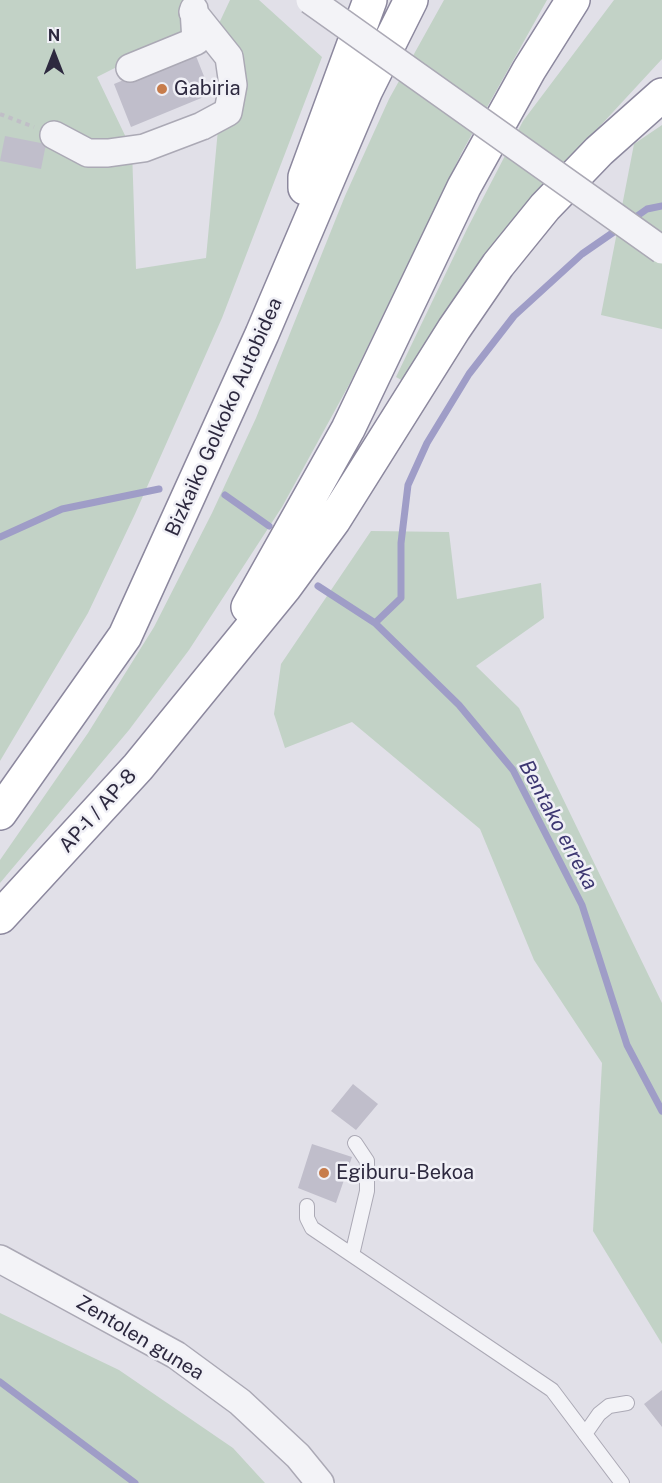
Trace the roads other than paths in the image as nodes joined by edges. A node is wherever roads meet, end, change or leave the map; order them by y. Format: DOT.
graph roads {
  1 [pos="310,0"];
  2 [pos="370,0"];
  3 [pos="411,0"];
  4 [pos="573,0"];
  5 [pos="196,6"];
  6 [pos="130,68"];
  7 [pos="661,97"];
  8 [pos="54,135"];
  9 [pos="302,236"];
  10 [pos="662,250"];
  11 [pos="192,702"];
  12 [pos="0,813"];
  13 [pos="0,917"];
  14 [pos="355,1143"];
  15 [pos="307,1206"];
  16 [pos="352,1255"];
  17 [pos="0,1259"];
  18 [pos="627,1403"];
  19 [pos="585,1434"];
  20 [pos="320,1483"];
  21 [pos="622,1483"];
  1 -- 10 [label="street, bridge"];
  2 -- 9 [label="highway"];
  3 -- 9 [label="highway, Bizkaiko Golkoko Autobidea"];
  4 -- 11 [label="highway"];
  5 -- 6 [label="street"];
  5 -- 8 [label="street"];
  7 -- 11 [label="highway"];
  9 -- 12 [label="highway, Bizkaiko Golkoko Autobidea"];
  11 -- 13 [label="highway, AP-1 / AP-8"];
  14 -- 16 [label="lane"];
  15 -- 16 [label="lane"];
  16 -- 19 [label="lane"];
  17 -- 20 [label="street, Zentolen gunea"];
  18 -- 19 [label="lane"];
  19 -- 21 [label="lane"];
}
